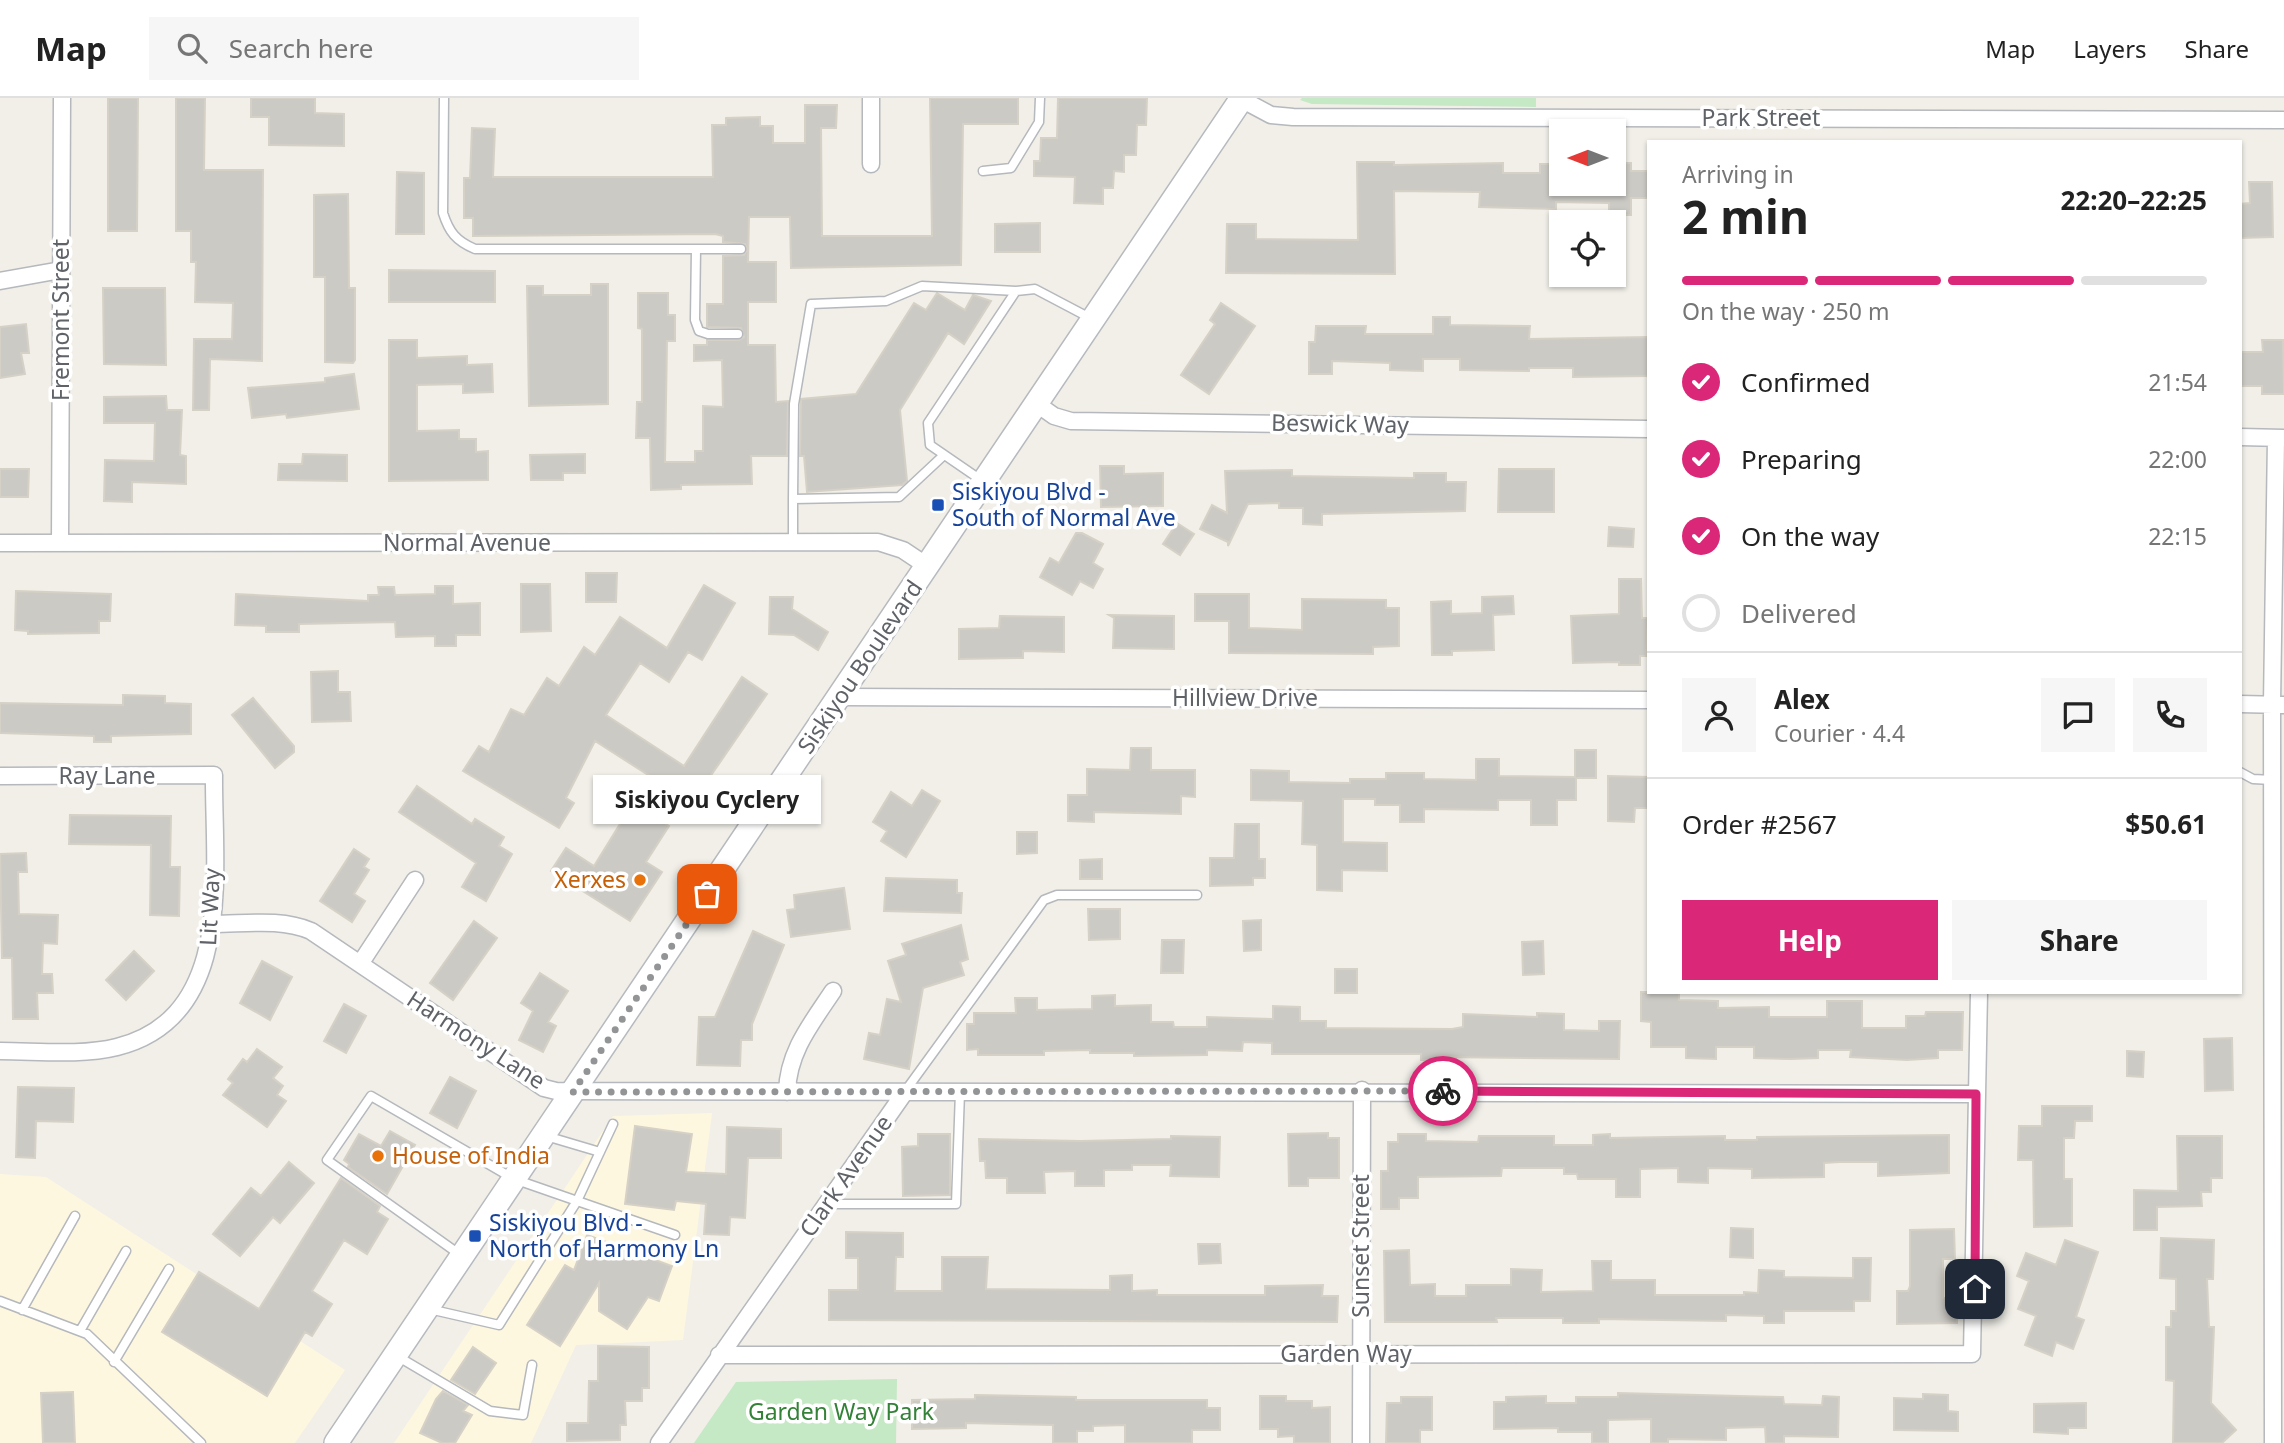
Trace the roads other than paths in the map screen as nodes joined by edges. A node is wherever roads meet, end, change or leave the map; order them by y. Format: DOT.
graph roads {
  1 [pos="62,98"];
  2 [pos="444,98"];
  3 [pos="871,98"];
  4 [pos="1040,98"];
  5 [pos="1242,98"];
  6 [pos="2284,120"];
  7 [pos="871,164"];
  8 [pos="983,171"];
  9 [pos="696,249"];
  10 [pos="741,249"];
  11 [pos="61,270"];
  12 [pos="0,281"];
  13 [pos="1016,291"];
  14 [pos="1092,319"];
  15 [pos="738,334"];
  16 [pos="1037,404"];
  17 [pos="1647,429"];
  18 [pos="2242,437"];
  19 [pos="2280,438"];
  20 [pos="944,454"];
  21 [pos="984,482"];
  22 [pos="793,499"];
  23 [pos="0,543"];
  24 [pos="60,543"];
  25 [pos="793,543"];
  26 [pos="927,566"];
  27 [pos="841,697"];
  28 [pos="1647,700"];
  29 [pos="2242,704"];
  30 [pos="2278,705"];
  31 [pos="2242,773"];
  32 [pos="214,775"];
  33 [pos="0,776"];
  34 [pos="2272,780"];
  35 [pos="415,880"];
  36 [pos="1197,895"];
  37 [pos="213,924"];
  38 [pos="360,964"];
  39 [pos="833,991"];
  40 [pos="1979,994"];
  41 [pos="0,1051"];
  42 [pos="1362,1090"];
  43 [pos="573,1092"];
  44 [pos="960,1092"];
  45 [pos="787,1093"];
  46 [pos="905,1093"];
  47 [pos="1976,1094"];
  48 [pos="613,1124"];
  49 [pos="543,1135"];
  50 [pos="600,1152"];
  51 [pos="514,1179"];
  52 [pos="577,1201"];
  53 [pos="826,1204"];
  54 [pos="75,1216"];
  55 [pos="675,1235"];
  56 [pos="127,1251"];
  57 [pos="462,1256"];
  58 [pos="169,1269"];
  59 [pos="0,1301"];
  60 [pos="426,1308"];
  61 [pos="22,1310"];
  62 [pos="80,1331"];
  63 [pos="1361,1353"];
  64 [pos="395,1355"];
  65 [pos="719,1355"];
  66 [pos="114,1362"];
  67 [pos="532,1365"];
  68 [pos="2278,1426"];
  69 [pos="196,1442"];
  70 [pos="336,1443"];
  71 [pos="659,1443"];
  72 [pos="1360,1443"];
  73 [pos="2273,1443"];
  1 -- 11 [label="street, Fremont Street"];
  2 -- 9 [label="lane"];
  3 -- 7 [label="street"];
  4 -- 8 [label="lane"];
  5 -- 6 [label="street, Park Street"];
  5 -- 14 [label="main road, Siskiyou Boulevard"];
  9 -- 10 [label="lane"];
  9 -- 15 [label="lane"];
  11 -- 12 [label="street"];
  11 -- 24 [label="street, Fremont Street"];
  13 -- 14 [label="lane"];
  13 -- 20 [label="lane"];
  13 -- 22 [label="lane"];
  14 -- 16 [label="main road, Siskiyou Boulevard"];
  16 -- 17 [label="street, Beswick Way"];
  16 -- 21 [label="main road, Siskiyou Boulevard"];
  18 -- 19 [label="street"];
  19 -- 30 [label="street"];
  20 -- 21 [label="lane"];
  20 -- 22 [label="lane"];
  21 -- 26 [label="main road, Siskiyou Boulevard"];
  22 -- 25 [label="lane"];
  23 -- 24 [label="street, Normal Avenue"];
  24 -- 25 [label="street, Normal Avenue"];
  25 -- 26 [label="street, Normal Avenue"];
  26 -- 27 [label="main road, Siskiyou Boulevard"];
  27 -- 28 [label="street, Hillview Drive"];
  27 -- 43 [label="main road, Siskiyou Boulevard"];
  29 -- 30 [label="street"];
  30 -- 34 [label="street"];
  31 -- 34 [label="lane"];
  32 -- 33 [label="street, Ray Lane"];
  32 -- 37 [label="street, Lit Way"];
  34 -- 68 [label="street"];
  35 -- 38 [label="street"];
  36 -- 46 [label="lane, Clark Avenue"];
  37 -- 38 [label="street, Harmony Lane"];
  37 -- 41 [label="street, Lit Way"];
  38 -- 43 [label="street, Harmony Lane"];
  39 -- 45 [label="street"];
  40 -- 47 [label="street"];
  42 -- 44 [label="street, Harmony Lane"];
  42 -- 47 [label="street, Harmony Lane"];
  42 -- 63 [label="street, Sunset Street"];
  43 -- 45 [label="street, Harmony Lane"];
  43 -- 49 [label="main road, Siskiyou Boulevard"];
  44 -- 46 [label="street, Harmony Lane"];
  44 -- 53 [label="lane"];
  45 -- 46 [label="street, Harmony Lane"];
  46 -- 53 [label="street, Clark Avenue"];
  47 -- 63 [label="street, Garden Way"];
  48 -- 50 [label="lane"];
  49 -- 50 [label="lane"];
  49 -- 51 [label="main road, Siskiyou Boulevard"];
  50 -- 52 [label="lane"];
  51 -- 52 [label="lane"];
  51 -- 57 [label="main road, Siskiyou Boulevard"];
  51 -- 57 [label="lane"];
  52 -- 55 [label="lane"];
  52 -- 60 [label="lane"];
  53 -- 65 [label="street, Clark Avenue"];
  54 -- 61 [label="lane"];
  56 -- 62 [label="lane"];
  57 -- 60 [label="main road, Siskiyou Boulevard"];
  58 -- 66 [label="lane"];
  59 -- 61 [label="lane"];
  60 -- 64 [label="main road, Siskiyou Boulevard"];
  61 -- 62 [label="lane"];
  62 -- 66 [label="lane"];
  63 -- 65 [label="street, Garden Way"];
  63 -- 72 [label="street, Sunset Street"];
  64 -- 67 [label="lane"];
  64 -- 70 [label="main road, Siskiyou Boulevard"];
  65 -- 71 [label="street, Clark Avenue"];
  66 -- 69 [label="lane"];
  68 -- 73 [label="street"];
}
